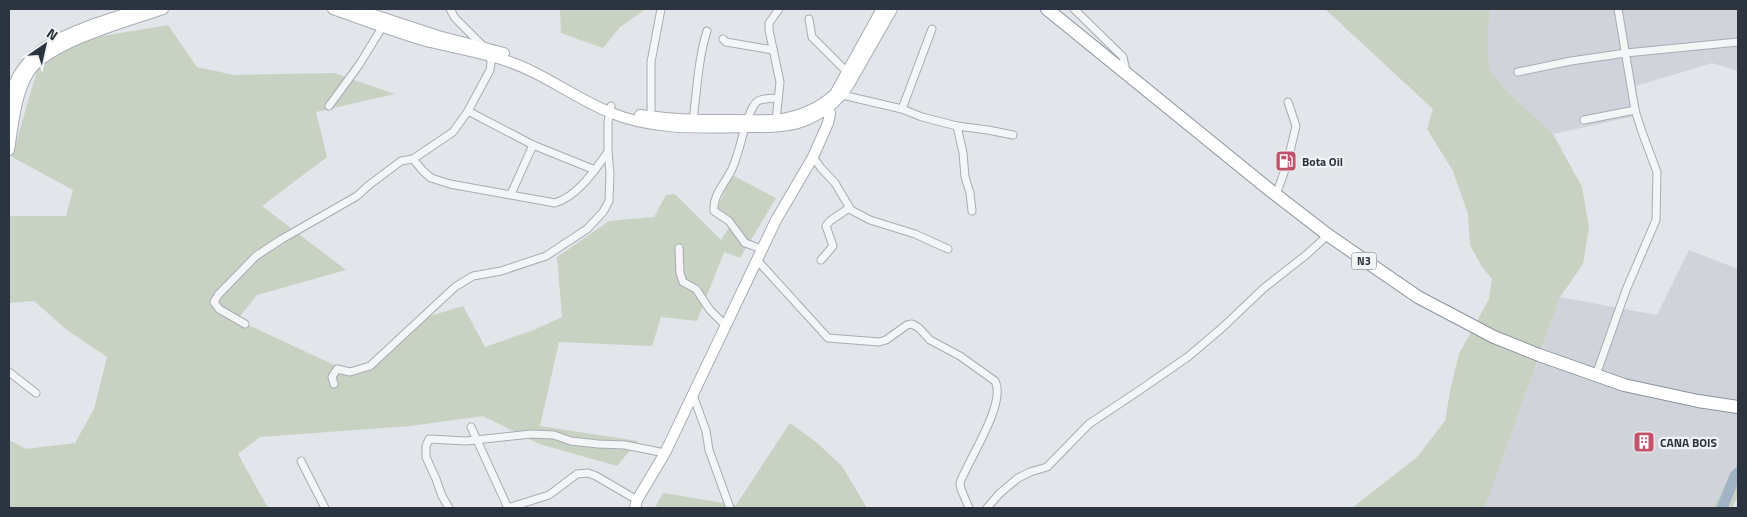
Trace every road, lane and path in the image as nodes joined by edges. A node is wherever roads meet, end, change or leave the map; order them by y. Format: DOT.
graph roads {
  1 [pos="140,9"];
  2 [pos="163,9"];
  3 [pos="333,9"];
  4 [pos="356,9"];
  5 [pos="450,9"];
  6 [pos="661,9"];
  7 [pos="767,9"];
  8 [pos="779,9"];
  9 [pos="882,9"];
  10 [pos="892,9"];
  11 [pos="1045,9"];
  12 [pos="1074,9"];
  13 [pos="1618,9"];
  14 [pos="773,16"];
  15 [pos="809,19"];
  16 [pos="383,26"];
  17 [pos="932,29"];
  18 [pos="706,31"];
  19 [pos="723,39"];
  20 [pos="1738,42"];
  21 [pos="773,50"];
  22 [pos="487,52"];
  23 [pos="1626,53"];
  24 [pos="847,72"];
  25 [pos="1518,72"];
  26 [pos="1126,74"];
  27 [pos="838,94"];
  28 [pos="778,98"];
  29 [pos="1288,102"];
  30 [pos="11,104"];
  31 [pos="828,105"];
  32 [pos="329,106"];
  33 [pos="610,109"];
  34 [pos="902,109"];
  35 [pos="1636,110"];
  36 [pos="468,111"];
  37 [pos="651,116"];
  38 [pos="693,120"];
  39 [pos="776,120"];
  40 [pos="1584,120"];
  41 [pos="746,124"];
  42 [pos="956,126"];
  43 [pos="1013,135"];
  44 [pos="533,145"];
  45 [pos="9,150"];
  46 [pos="608,152"];
  47 [pos="813,157"];
  48 [pos="413,159"];
  49 [pos="595,170"];
  50 [pos="511,194"];
  51 [pos="1276,195"];
  52 [pos="848,208"];
  53 [pos="972,211"];
  54 [pos="1328,235"];
  55 [pos="679,248"];
  56 [pos="948,249"];
  57 [pos="762,250"];
  58 [pos="757,260"];
  59 [pos="820,260"];
  60 [pos="245,324"];
  61 [pos="725,325"];
  62 [pos="9,372"];
  63 [pos="1596,375"];
  64 [pos="334,384"];
  65 [pos="36,394"];
  66 [pos="693,395"];
  67 [pos="1738,408"];
  68 [pos="471,427"];
  69 [pos="477,440"];
  70 [pos="665,453"];
  71 [pos="301,461"];
  72 [pos="636,504"];
  73 [pos="325,508"];
  74 [pos="449,508"];
  75 [pos="730,508"];
  76 [pos="969,508"];
  77 [pos="987,508"];
  1 -- 30 [label="street"];
  2 -- 30 [label="street"];
  3 -- 16 [label="street"];
  4 -- 22 [label="street"];
  5 -- 22 [label="street"];
  6 -- 37 [label="street"];
  7 -- 14 [label="street"];
  8 -- 14 [label="street"];
  9 -- 24 [label="street"];
  10 -- 27 [label="street"];
  11 -- 26 [label="highway, N3"];
  12 -- 26 [label="street"];
  13 -- 23 [label="street"];
  14 -- 21 [label="street"];
  15 -- 24 [label="street"];
  16 -- 22 [label="street"];
  16 -- 32 [label="street"];
  17 -- 34 [label="street"];
  18 -- 38 [label="street"];
  19 -- 21 [label="street"];
  20 -- 23 [label="street"];
  21 -- 28 [label="street"];
  22 -- 33 [label="street"];
  22 -- 36 [label="street"];
  23 -- 25 [label="street"];
  23 -- 35 [label="street"];
  24 -- 27 [label="street"];
  26 -- 51 [label="highway, N3"];
  27 -- 31 [label="street"];
  27 -- 34 [label="street"];
  28 -- 39 [label="street"];
  28 -- 41 [label="street"];
  29 -- 51 [label="street"];
  30 -- 45 [label="street"];
  31 -- 39 [label="street"];
  31 -- 41 [label="street"];
  31 -- 47 [label="street"];
  33 -- 37 [label="street"];
  33 -- 41 [label="street"];
  33 -- 46 [label="street"];
  34 -- 42 [label="street"];
  35 -- 40 [label="street"];
  35 -- 63 [label="street"];
  36 -- 44 [label="street"];
  36 -- 48 [label="street"];
  37 -- 38 [label="street"];
  38 -- 41 [label="street"];
  39 -- 41 [label="street"];
  41 -- 57 [label="street"];
  42 -- 43 [label="street"];
  42 -- 53 [label="street"];
  44 -- 49 [label="street"];
  44 -- 50 [label="street"];
  46 -- 49 [label="street"];
  46 -- 64 [label="street"];
  47 -- 52 [label="street"];
  47 -- 57 [label="street"];
  48 -- 50 [label="street"];
  48 -- 60 [label="street"];
  49 -- 50 [label="street"];
  51 -- 54 [label="highway, N3"];
  52 -- 56 [label="street"];
  52 -- 59 [label="street"];
  54 -- 63 [label="highway, N3"];
  54 -- 77 [label="street"];
  55 -- 61 [label="street"];
  57 -- 58 [label="street"];
  58 -- 61 [label="street"];
  58 -- 76 [label="street"];
  61 -- 66 [label="street"];
  62 -- 65 [label="street"];
  63 -- 67 [label="highway, N3"];
  66 -- 70 [label="street"];
  66 -- 75 [label="street"];
  68 -- 69 [label="street"];
  69 -- 70 [label="street"];
  69 -- 72 [label="street"];
  69 -- 74 [label="street"];
  70 -- 72 [label="street"];
  71 -- 73 [label="street"];
}
